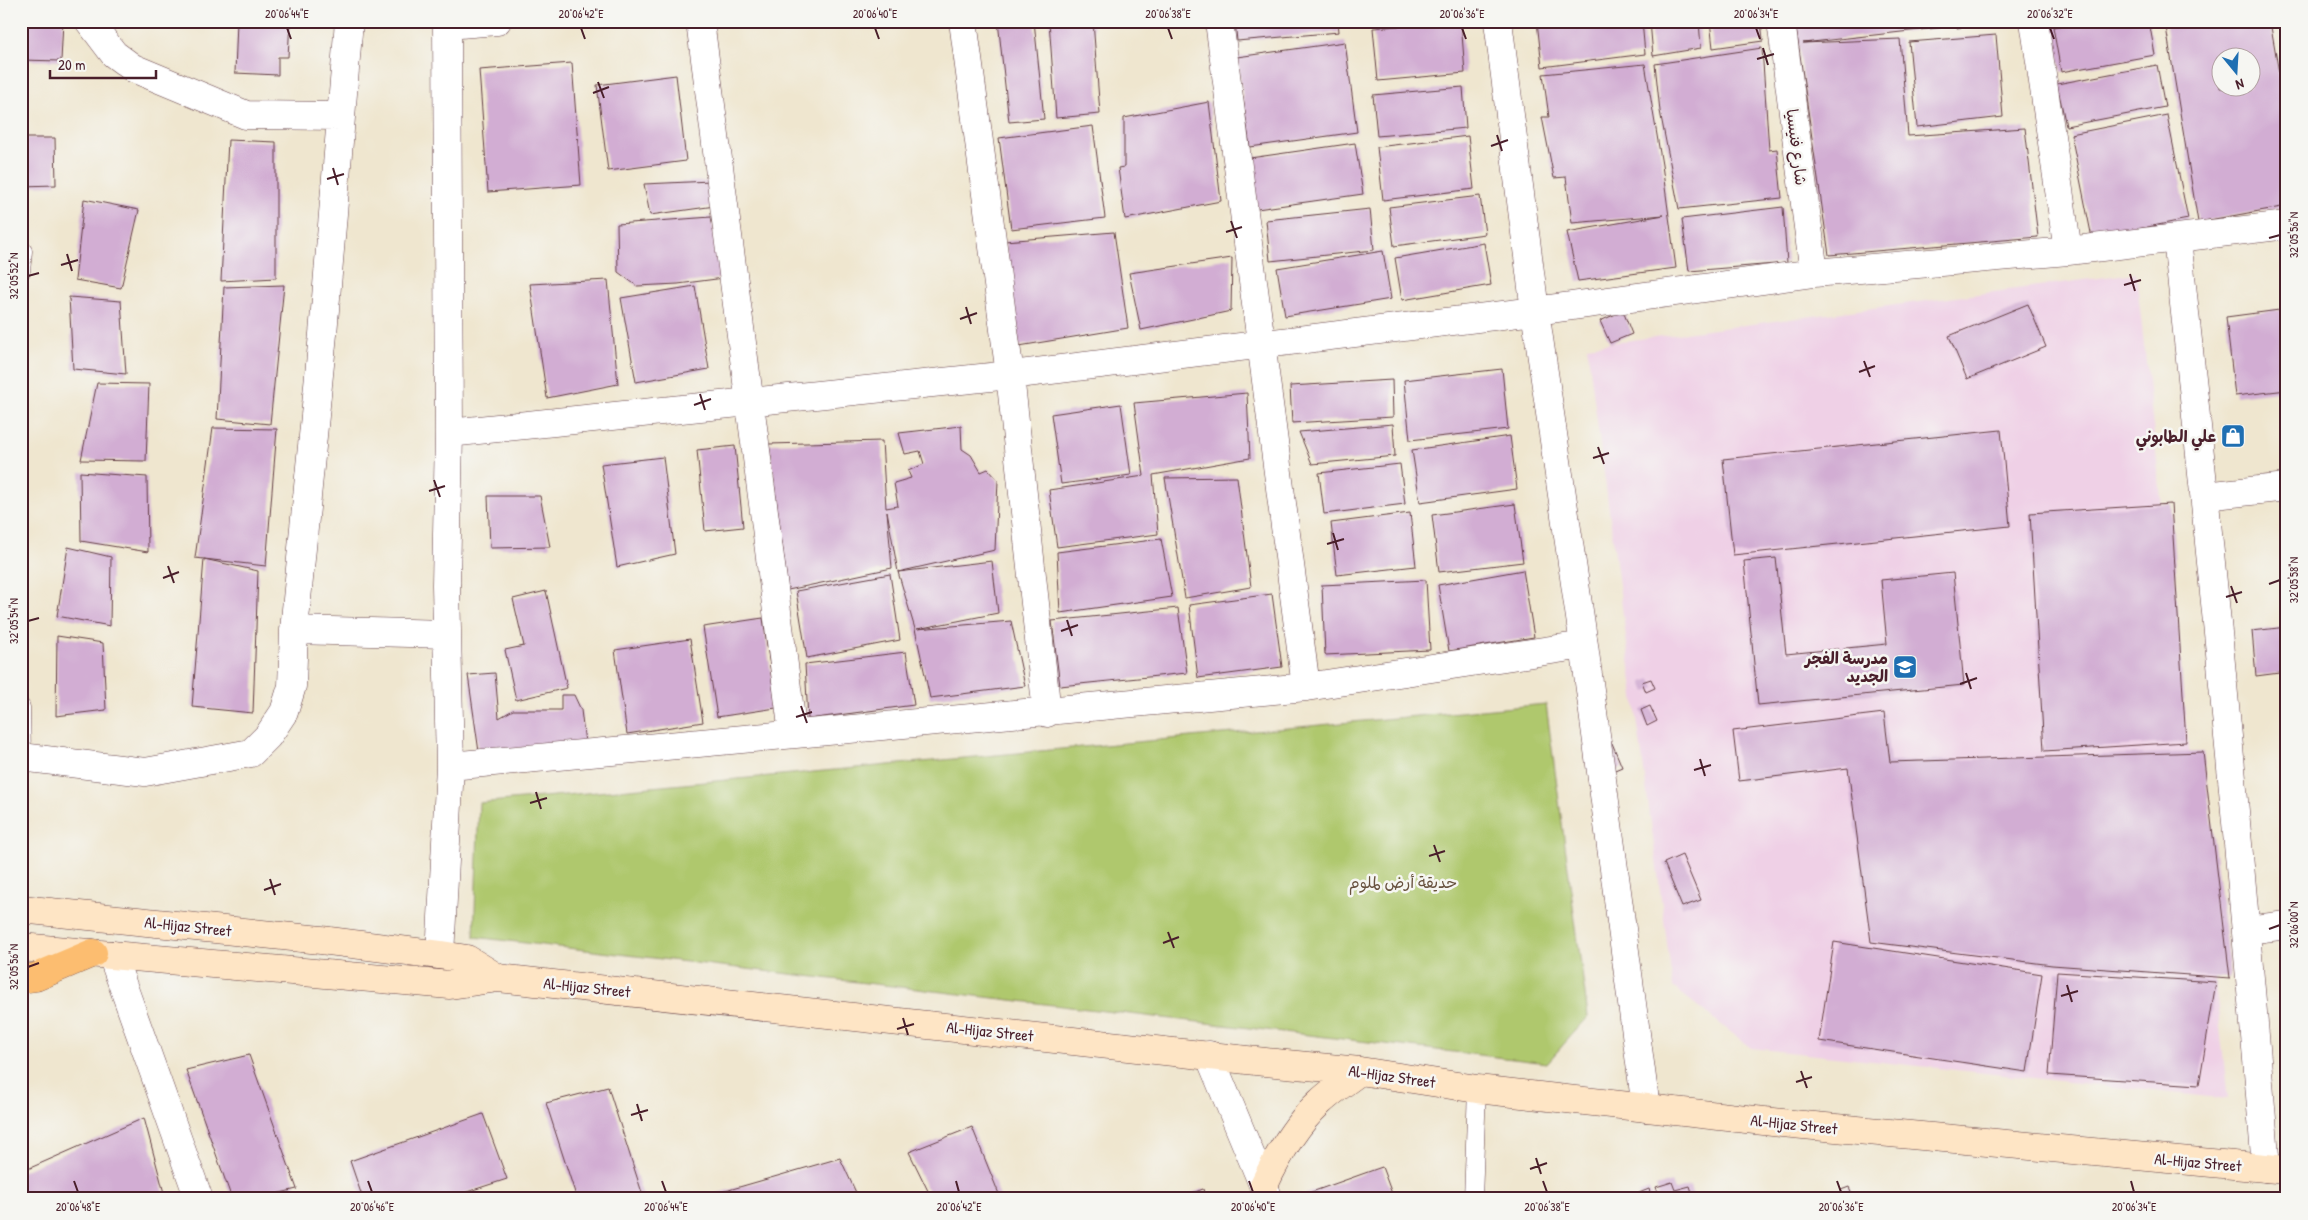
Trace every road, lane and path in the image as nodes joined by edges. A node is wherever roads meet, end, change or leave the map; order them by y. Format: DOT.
graph roads {
  1 [pos="89,21"];
  2 [pos="349,21"];
  3 [pos="497,21"];
  4 [pos="700,21"];
  5 [pos="963,21"];
  6 [pos="1219,21"];
  7 [pos="1498,21"];
  8 [pos="1781,21"];
  9 [pos="2034,21"];
  10 [pos="447,23"];
  11 [pos="340,116"];
  12 [pos="2287,225"];
  13 [pos="2177,239"];
  14 [pos="21,249"];
  15 [pos="2068,251"];
  16 [pos="21,272"];
  17 [pos="1814,273"];
  18 [pos="1535,312"];
  19 [pos="1262,343"];
  20 [pos="1010,375"];
  21 [pos="751,403"];
  22 [pos="449,433"];
  23 [pos="2287,487"];
  24 [pos="2205,496"];
  25 [pos="294,630"];
  26 [pos="447,634"];
  27 [pos="1584,645"];
  28 [pos="1306,687"];
  29 [pos="21,707"];
  30 [pos="1046,713"];
  31 [pos="793,734"];
  32 [pos="22,757"];
  33 [pos="450,766"];
  34 [pos="21,910"];
  35 [pos="2287,925"];
  36 [pos="2246,930"];
  37 [pos="21,947"];
  38 [pos="102,954"];
  39 [pos="440,955"];
  40 [pos="498,978"];
  41 [pos="21,979"];
  42 [pos="1209,1055"];
  43 [pos="1360,1071"];
  44 [pos="1477,1090"];
  45 [pos="1646,1108"];
  46 [pos="2276,1169"];
  47 [pos="1266,1192"];
  48 [pos="199,1199"];
  49 [pos="1473,1199"];
  1 -- 11 [label="street"];
  2 -- 11 [label="street"];
  3 -- 10 [label="street"];
  4 -- 21 [label="street"];
  5 -- 20 [label="street"];
  6 -- 19 [label="street"];
  7 -- 18 [label="street"];
  8 -- 17 [label="street, شارع فنيسيا"];
  9 -- 15 [label="street"];
  10 -- 22 [label="street"];
  11 -- 25 [label="street"];
  12 -- 13 [label="street"];
  13 -- 15 [label="street"];
  13 -- 24 [label="street"];
  14 -- 16 [label="lane"];
  15 -- 17 [label="street"];
  17 -- 18 [label="street"];
  18 -- 19 [label="street"];
  18 -- 27 [label="street"];
  19 -- 20 [label="street"];
  19 -- 28 [label="street"];
  20 -- 21 [label="street"];
  20 -- 30 [label="street"];
  21 -- 22 [label="street"];
  21 -- 31 [label="street"];
  22 -- 26 [label="street"];
  23 -- 24 [label="street"];
  24 -- 36 [label="street"];
  25 -- 26 [label="street"];
  25 -- 32 [label="street"];
  26 -- 33 [label="street"];
  27 -- 28 [label="street"];
  27 -- 45 [label="street"];
  28 -- 30 [label="street"];
  29 -- 32 [label="lane"];
  30 -- 31 [label="street"];
  31 -- 33 [label="street"];
  33 -- 39 [label="street"];
  34 -- 39 [label="main road, Al-Hijaz Street"];
  35 -- 36 [label="street"];
  36 -- 46 [label="street"];
  37 -- 38 [label="main road, Al-Hijaz Street"];
  38 -- 40 [label="main road, Al-Hijaz Street"];
  38 -- 41 [label="highway"];
  38 -- 48 [label="street"];
  39 -- 40 [label="main road, Al-Hijaz Street"];
  40 -- 42 [label="main road, Al-Hijaz Street"];
  42 -- 43 [label="main road, Al-Hijaz Street"];
  42 -- 47 [label="street"];
  43 -- 44 [label="main road, Al-Hijaz Street"];
  43 -- 47 [label="main road"];
  44 -- 45 [label="main road, Al-Hijaz Street"];
  44 -- 49 [label="lane"];
  45 -- 46 [label="main road, Al-Hijaz Street"];
}
